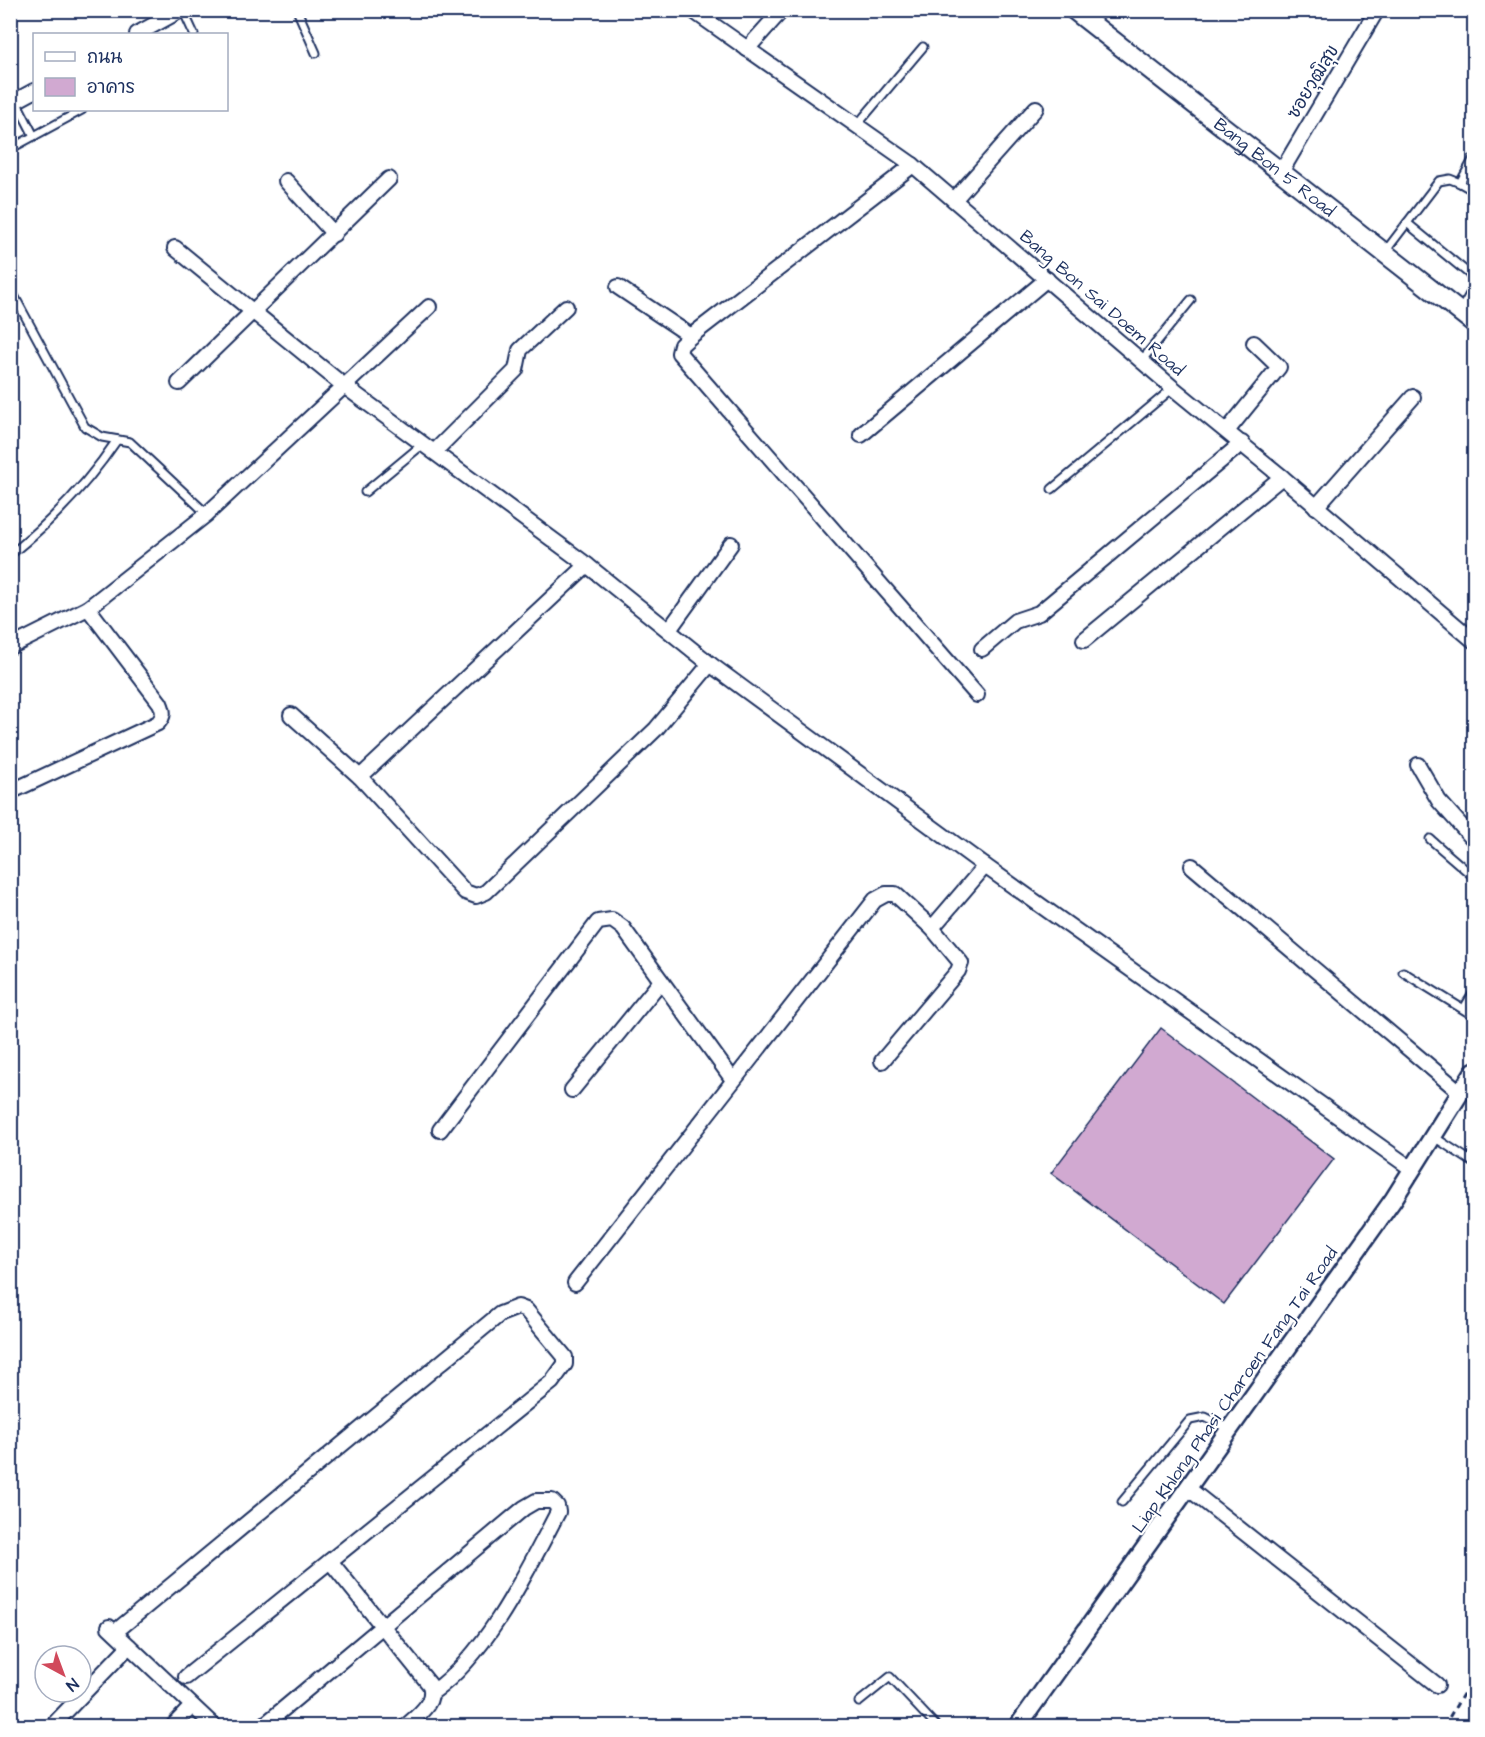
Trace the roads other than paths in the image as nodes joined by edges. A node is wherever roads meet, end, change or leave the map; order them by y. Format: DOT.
graph roads {
  1 [pos="182,10"];
  2 [pos="297,10"];
  3 [pos="692,10"];
  4 [pos="782,10"];
  5 [pos="1074,10"];
  6 [pos="1377,10"];
  7 [pos="139,33"];
  8 [pos="194,33"];
  9 [pos="923,46"];
  10 [pos="747,49"];
  11 [pos="316,53"];
  12 [pos="33,92"];
  13 [pos="13,103"];
  14 [pos="1036,108"];
  15 [pos="80,111"];
  16 [pos="857,124"];
  17 [pos="34,136"];
  18 [pos="10,149"];
  19 [pos="1474,158"];
  20 [pos="913,165"];
  21 [pos="1281,172"];
  22 [pos="389,179"];
  23 [pos="286,181"];
  24 [pos="1460,183"];
  25 [pos="1474,191"];
  26 [pos="954,200"];
  27 [pos="1407,223"];
  28 [pos="334,234"];
  29 [pos="175,248"];
  30 [pos="1384,253"];
  31 [pos="1474,278"];
  32 [pos="1047,279"];
  33 [pos="618,287"];
  34 [pos="10,288"];
  35 [pos="1474,288"];
  36 [pos="1191,300"];
  37 [pos="429,306"];
  38 [pos="566,307"];
  39 [pos="253,312"];
  40 [pos="1460,312"];
  41 [pos="1474,323"];
  42 [pos="691,336"];
  43 [pos="1254,343"];
  44 [pos="1142,360"];
  45 [pos="179,383"];
  46 [pos="343,385"];
  47 [pos="1173,388"];
  48 [pos="1413,396"];
  49 [pos="1227,431"];
  50 [pos="861,435"];
  51 [pos="117,440"];
  52 [pos="1242,443"];
  53 [pos="428,448"];
  54 [pos="1282,477"];
  55 [pos="1052,489"];
  56 [pos="365,492"];
  57 [pos="1316,507"];
  58 [pos="207,514"];
  59 [pos="731,544"];
  60 [pos="10,555"];
  61 [pos="587,565"];
  62 [pos="88,608"];
  63 [pos="669,630"];
  64 [pos="1084,640"];
  65 [pos="1474,641"];
  66 [pos="10,647"];
  67 [pos="982,649"];
  68 [pos="710,664"];
  69 [pos="977,695"];
  70 [pos="291,715"];
  71 [pos="1418,765"];
  72 [pos="360,777"];
  73 [pos="10,792"];
  74 [pos="1430,839"];
  75 [pos="1474,840"];
  76 [pos="985,866"];
  77 [pos="1192,866"];
  78 [pos="1474,877"];
  79 [pos="932,928"];
  80 [pos="1403,972"];
  81 [pos="661,981"];
  82 [pos="1474,992"];
  83 [pos="1464,1008"];
  84 [pos="1474,1016"];
  85 [pos="882,1061"];
  86 [pos="1474,1071"];
  87 [pos="733,1080"];
  88 [pos="572,1090"];
  89 [pos="1461,1093"];
  90 [pos="440,1130"];
  91 [pos="1434,1136"];
  92 [pos="1474,1163"];
  93 [pos="1413,1169"];
  94 [pos="575,1283"];
  95 [pos="1231,1430"];
  96 [pos="1190,1489"];
  97 [pos="1122,1502"];
  98 [pos="330,1561"];
  99 [pos="384,1628"];
  100 [pos="129,1646"];
  101 [pos="186,1677"];
  102 [pos="1437,1685"];
  103 [pos="433,1692"];
  104 [pos="858,1702"];
  105 [pos="192,1706"];
  106 [pos="52,1726"];
  107 [pos="173,1726"];
  108 [pos="214,1726"];
  109 [pos="262,1726"];
  110 [pos="405,1726"];
  111 [pos="936,1726"];
  112 [pos="1018,1726"];
  1 -- 7 [label="street"];
  1 -- 8 [label="lane"];
  2 -- 11 [label="lane"];
  3 -- 10 [label="street, Bang Bon Sai Doem Road"];
  4 -- 10 [label="street"];
  5 -- 21 [label="main road, Bang Bon 5 Road"];
  6 -- 21 [label="street, ซอยวุฒิสุข"];
  9 -- 16 [label="lane"];
  10 -- 16 [label="street, Bang Bon Sai Doem Road"];
  12 -- 13 [label="street"];
  13 -- 17 [label="lane"];
  14 -- 26 [label="street"];
  15 -- 17 [label="lane"];
  16 -- 20 [label="street, Bang Bon Sai Doem Road"];
  17 -- 18 [label="lane"];
  19 -- 24 [label="lane"];
  20 -- 26 [label="street, Bang Bon Sai Doem Road"];
  20 -- 42 [label="street"];
  21 -- 30 [label="main road, Bang Bon 5 Road"];
  22 -- 28 [label="street"];
  23 -- 28 [label="street"];
  24 -- 25 [label="lane"];
  24 -- 27 [label="lane"];
  26 -- 32 [label="street, Bang Bon Sai Doem Road"];
  27 -- 30 [label="lane"];
  27 -- 31 [label="lane"];
  28 -- 39 [label="street"];
  29 -- 39 [label="street"];
  30 -- 40 [label="main road, Bang Bon 5 Road"];
  32 -- 44 [label="street, Bang Bon Sai Doem Road"];
  32 -- 50 [label="street"];
  33 -- 42 [label="street"];
  34 -- 51 [label="lane"];
  35 -- 40 [label="lane"];
  36 -- 44 [label="lane"];
  37 -- 46 [label="street"];
  38 -- 53 [label="street"];
  39 -- 45 [label="street"];
  39 -- 46 [label="street"];
  40 -- 41 [label="main road, Bang Bon 5 Road"];
  42 -- 69 [label="street"];
  43 -- 49 [label="street"];
  44 -- 47 [label="street, Bang Bon Sai Doem Road"];
  46 -- 53 [label="street"];
  46 -- 58 [label="street"];
  47 -- 49 [label="street, Bang Bon Sai Doem Road"];
  47 -- 55 [label="lane"];
  48 -- 57 [label="street"];
  49 -- 52 [label="street, Bang Bon Sai Doem Road"];
  51 -- 58 [label="lane"];
  51 -- 60 [label="lane"];
  52 -- 54 [label="street, Bang Bon Sai Doem Road"];
  52 -- 67 [label="street"];
  53 -- 56 [label="lane"];
  53 -- 61 [label="street"];
  54 -- 57 [label="street, Bang Bon Sai Doem Road"];
  54 -- 64 [label="street"];
  57 -- 65 [label="street, Bang Bon Sai Doem Road"];
  58 -- 62 [label="street"];
  59 -- 63 [label="street"];
  61 -- 63 [label="street"];
  61 -- 72 [label="street"];
  62 -- 66 [label="street"];
  62 -- 73 [label="street"];
  63 -- 68 [label="street"];
  68 -- 72 [label="street"];
  68 -- 76 [label="street"];
  70 -- 72 [label="street"];
  71 -- 75 [label="street"];
  74 -- 78 [label="lane"];
  76 -- 79 [label="street"];
  76 -- 93 [label="street"];
  77 -- 89 [label="street"];
  79 -- 85 [label="street"];
  79 -- 87 [label="street"];
  80 -- 83 [label="lane"];
  81 -- 87 [label="street"];
  81 -- 88 [label="street"];
  81 -- 90 [label="street"];
  82 -- 83 [label="lane"];
  83 -- 84 [label="lane"];
  86 -- 89 [label="street, Liap Khlong Phasi Charoen Fang Tai Road"];
  87 -- 94 [label="street"];
  89 -- 91 [label="street, Liap Khlong Phasi Charoen Fang Tai Road"];
  91 -- 92 [label="lane"];
  91 -- 93 [label="street, Liap Khlong Phasi Charoen Fang Tai Road"];
  93 -- 95 [label="street, Liap Khlong Phasi Charoen Fang Tai Road"];
  95 -- 96 [label="street, Liap Khlong Phasi Charoen Fang Tai Road"];
  95 -- 97 [label="lane"];
  96 -- 102 [label="street"];
  96 -- 112 [label="street, Liap Khlong Phasi Charoen Fang Tai Road"];
  98 -- 99 [label="street"];
  98 -- 100 [label="street"];
  98 -- 101 [label="street"];
  99 -- 103 [label="street"];
  99 -- 103 [label="street"];
  99 -- 109 [label="street"];
  100 -- 105 [label="street"];
  100 -- 106 [label="street"];
  103 -- 110 [label="street"];
  104 -- 111 [label="lane"];
  105 -- 107 [label="street"];
  105 -- 108 [label="street"];
}
